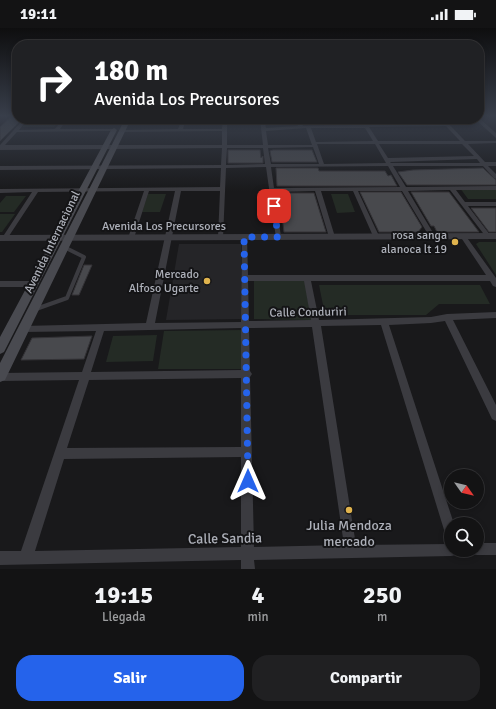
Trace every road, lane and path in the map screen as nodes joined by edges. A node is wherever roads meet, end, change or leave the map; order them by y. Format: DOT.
graph roads {
  1 [pos="110,141"];
  2 [pos="115,141"];
  3 [pos="224,141"];
  4 [pos="265,141"];
  5 [pos="376,142"];
  6 [pos="463,142"];
  7 [pos="496,142"];
  8 [pos="314,144"];
  9 [pos="224,146"];
  10 [pos="266,146"];
  11 [pos="0,147"];
  12 [pos="105,147"];
  13 [pos="114,147"];
  14 [pos="478,158"];
  15 [pos="387,160"];
  16 [pos="483,164"];
  17 [pos="496,164"];
  18 [pos="223,166"];
  19 [pos="268,166"];
  20 [pos="322,166"];
  21 [pos="390,166"];
  22 [pos="94,167"];
  23 [pos="104,167"];
  24 [pos="0,168"];
  25 [pos="496,177"];
  26 [pos="496,188"];
  27 [pos="452,189"];
  28 [pos="82,190"];
  29 [pos="92,190"];
  30 [pos="146,190"];
  31 [pos="178,190"];
  32 [pos="223,190"];
  33 [pos="272,190"];
  34 [pos="318,190"];
  35 [pos="355,190"];
  36 [pos="405,190"];
  37 [pos="36,191"];
  38 [pos="0,192"];
  39 [pos="464,204"];
  40 [pos="496,204"];
  41 [pos="376,236"];
  42 [pos="432,236"];
  43 [pos="463,236"];
  44 [pos="492,236"];
  45 [pos="221,237"];
  46 [pos="244,237"];
  47 [pos="278,237"];
  48 [pos="332,237"];
  49 [pos="2,238"];
  50 [pos="131,238"];
  51 [pos="168,238"];
  52 [pos="63,241"];
  53 [pos="245,278"];
  54 [pos="307,278"];
  55 [pos="494,281"];
  56 [pos="0,284"];
  57 [pos="34,284"];
  58 [pos="32,310"];
  59 [pos="496,315"];
  60 [pos="447,316"];
  61 [pos="384,322"];
  62 [pos="316,324"];
  63 [pos="246,325"];
  64 [pos="150,327"];
  65 [pos="101,328"];
  66 [pos="23,329"];
  67 [pos="0,349"];
  68 [pos="247,374"];
  69 [pos="0,376"];
  70 [pos="85,377"];
  71 [pos="496,416"];
  72 [pos="247,452"];
  73 [pos="60,454"];
  74 [pos="446,517"];
  75 [pos="484,549"];
  76 [pos="496,549"];
  77 [pos="444,550"];
  78 [pos="352,552"];
  79 [pos="248,554"];
  80 [pos="26,557"];
  81 [pos="0,558"];
  82 [pos="248,569"];
  1 -- 12 [label="main road, Avenida Internacional"];
  2 -- 13 [label="main road, Avenida Internacional"];
  3 -- 9 [label="street"];
  4 -- 10 [label="street"];
  5 -- 6 [label="street"];
  5 -- 8 [label="street"];
  5 -- 15 [label="street"];
  6 -- 7 [label="street"];
  6 -- 14 [label="street"];
  8 -- 10 [label="street"];
  8 -- 20 [label="street"];
  9 -- 10 [label="street"];
  9 -- 13 [label="street"];
  9 -- 18 [label="street"];
  10 -- 19 [label="street"];
  11 -- 12 [label="street"];
  12 -- 13 [label="street"];
  12 -- 22 [label="main road, Avenida Internacional"];
  13 -- 23 [label="main road, Avenida Internacional"];
  14 -- 15 [label="street"];
  14 -- 16 [label="street"];
  15 -- 21 [label="street"];
  16 -- 17 [label="street"];
  16 -- 21 [label="street"];
  16 -- 25 [label="street"];
  18 -- 19 [label="street"];
  18 -- 23 [label="street"];
  18 -- 32 [label="street"];
  19 -- 20 [label="street"];
  19 -- 33 [label="street"];
  20 -- 21 [label="street"];
  21 -- 36 [label="street"];
  22 -- 23 [label="street"];
  22 -- 24 [label="street"];
  22 -- 28 [label="main road, Avenida Internacional"];
  23 -- 29 [label="main road, Avenida Internacional"];
  26 -- 27 [label="street"];
  27 -- 36 [label="street"];
  27 -- 39 [label="street"];
  28 -- 29 [label="street"];
  28 -- 37 [label="street"];
  28 -- 52 [label="main road, Avenida Internacional"];
  29 -- 30 [label="street"];
  29 -- 52 [label="main road, Avenida Internacional"];
  30 -- 31 [label="street"];
  30 -- 50 [label="street"];
  31 -- 32 [label="street"];
  31 -- 51 [label="street"];
  32 -- 45 [label="street"];
  33 -- 34 [label="street"];
  33 -- 47 [label="street"];
  34 -- 35 [label="street"];
  34 -- 48 [label="street"];
  35 -- 36 [label="street"];
  35 -- 41 [label="street"];
  36 -- 42 [label="street"];
  37 -- 38 [label="street"];
  37 -- 49 [label="street"];
  39 -- 40 [label="street"];
  39 -- 44 [label="street"];
  41 -- 42 [label="street, Avenida Los Precursores"];
  41 -- 48 [label="street, Avenida Los Precursores"];
  42 -- 43 [label="street, Avenida Los Precursores"];
  43 -- 44 [label="street, Avenida Los Precursores"];
  43 -- 55 [label="street"];
  45 -- 46 [label="street, Avenida Los Precursores"];
  45 -- 51 [label="street, Avenida Los Precursores"];
  46 -- 47 [label="street, Avenida Los Precursores"];
  46 -- 53 [label="street"];
  47 -- 48 [label="street, Avenida Los Precursores"];
  49 -- 52 [label="street, Avenida Los Precursores"];
  50 -- 51 [label="street, Avenida Los Precursores"];
  50 -- 52 [label="street, Avenida Los Precursores"];
  51 -- 64 [label="street"];
  52 -- 57 [label="main road, Avenida Internacional"];
  52 -- 58 [label="main road, Avenida Internacional"];
  52 -- 58 [label="lane"];
  53 -- 54 [label="street"];
  53 -- 63 [label="street"];
  54 -- 55 [label="street"];
  54 -- 62 [label="street"];
  56 -- 57 [label="street"];
  57 -- 67 [label="main road, Avenida Internacional"];
  58 -- 66 [label="main road, Avenida Internacional"];
  59 -- 60 [label="street, Calle Conduriri"];
  60 -- 61 [label="street, Calle Conduriri"];
  60 -- 71 [label="street"];
  61 -- 62 [label="street, Calle Conduriri"];
  61 -- 74 [label="street"];
  62 -- 63 [label="street, Calle Conduriri"];
  62 -- 78 [label="street"];
  63 -- 64 [label="street, Calle Conduriri"];
  63 -- 68 [label="street"];
  64 -- 65 [label="street, Calle Conduriri"];
  65 -- 66 [label="street, Calle Conduriri"];
  65 -- 70 [label="street"];
  66 -- 69 [label="main road, Avenida Internacional"];
  68 -- 70 [label="street"];
  68 -- 72 [label="street"];
  69 -- 70 [label="street"];
  70 -- 73 [label="street"];
  72 -- 73 [label="street"];
  72 -- 79 [label="street"];
  73 -- 80 [label="street"];
  75 -- 76 [label="street"];
  77 -- 78 [label="street, Calle Sandia"];
  78 -- 79 [label="street, Calle Sandia"];
  79 -- 80 [label="street, Calle Sandia"];
  79 -- 82 [label="street"];
  80 -- 81 [label="street, Calle Sandia"];
}
